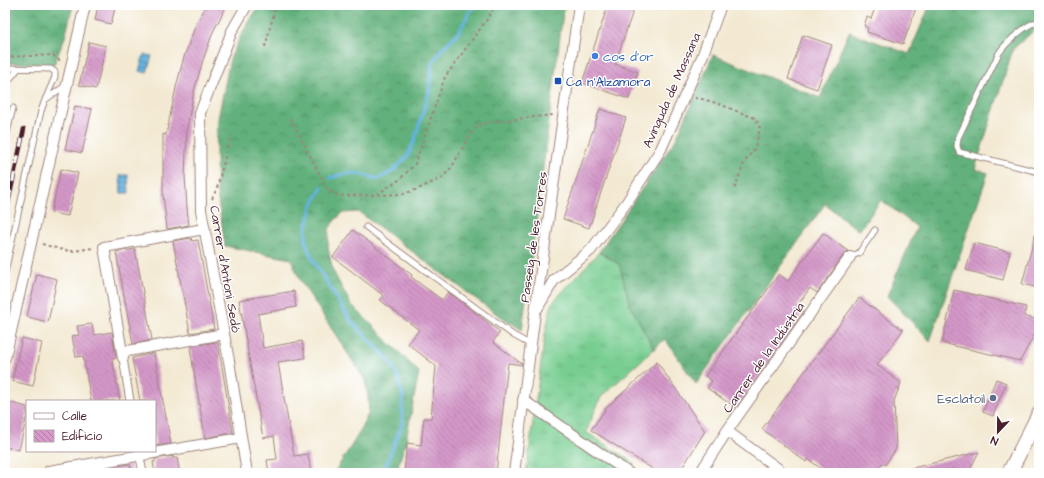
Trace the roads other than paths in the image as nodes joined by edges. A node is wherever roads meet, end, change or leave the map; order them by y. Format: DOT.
graph roads {
  1 [pos="85,5"];
  2 [pos="246,5"];
  3 [pos="580,5"];
  4 [pos="721,5"];
  5 [pos="1039,22"];
  6 [pos="5,68"];
  7 [pos="18,69"];
  8 [pos="5,85"];
  9 [pos="67,85"];
  10 [pos="45,100"];
  11 [pos="12,108"];
  12 [pos="5,141"];
  13 [pos="1039,172"];
  14 [pos="366,228"];
  15 [pos="204,230"];
  16 [pos="875,230"];
  17 [pos="850,257"];
  18 [pos="5,272"];
  19 [pos="535,313"];
  20 [pos="224,334"];
  21 [pos="531,346"];
  22 [pos="122,355"];
  23 [pos="5,358"];
  24 [pos="130,400"];
  25 [pos="523,400"];
  26 [pos="1039,414"];
  27 [pos="727,431"];
  28 [pos="241,438"];
  29 [pos="156,451"];
  30 [pos="152,452"];
  31 [pos="139,454"];
  32 [pos="48,473"];
  33 [pos="143,473"];
  34 [pos="247,473"];
  35 [pos="514,473"];
  36 [pos="629,473"];
  37 [pos="700,473"];
  38 [pos="784,473"];
  39 [pos="1009,473"];
  1 -- 9 [label="street"];
  2 -- 15 [label="street, Carrer d'Antoni Sedó"];
  3 -- 19 [label="street, Passeig de les Torres"];
  4 -- 19 [label="street, Avinguda de Massana"];
  5 -- 13 [label="lane"];
  6 -- 7 [label="lane"];
  7 -- 8 [label="lane"];
  7 -- 10 [label="lane"];
  9 -- 10 [label="lane"];
  9 -- 23 [label="street"];
  10 -- 18 [label="lane"];
  11 -- 12 [label="lane"];
  14 -- 21 [label="lane"];
  15 -- 20 [label="street, Carrer d'Antoni Sedó"];
  15 -- 22 [label="street"];
  16 -- 17 [label="lane"];
  17 -- 27 [label="street, Carrer de la Indústria"];
  19 -- 21 [label="street, Passeig de les Torres"];
  20 -- 22 [label="street"];
  20 -- 28 [label="street, Carrer d'Antoni Sedó"];
  21 -- 25 [label="street, Passeig de les Torres"];
  22 -- 24 [label="street"];
  25 -- 35 [label="street, Passeig de les Torres"];
  25 -- 36 [label="street"];
  26 -- 39 [label="main road"];
  27 -- 37 [label="street, Carrer de la Indústria"];
  27 -- 38 [label="street"];
  28 -- 29 [label="street"];
  28 -- 34 [label="street, Carrer d'Antoni Sedó"];
  30 -- 31 [label="street"];
  31 -- 32 [label="street"];
  31 -- 33 [label="street"];
}
